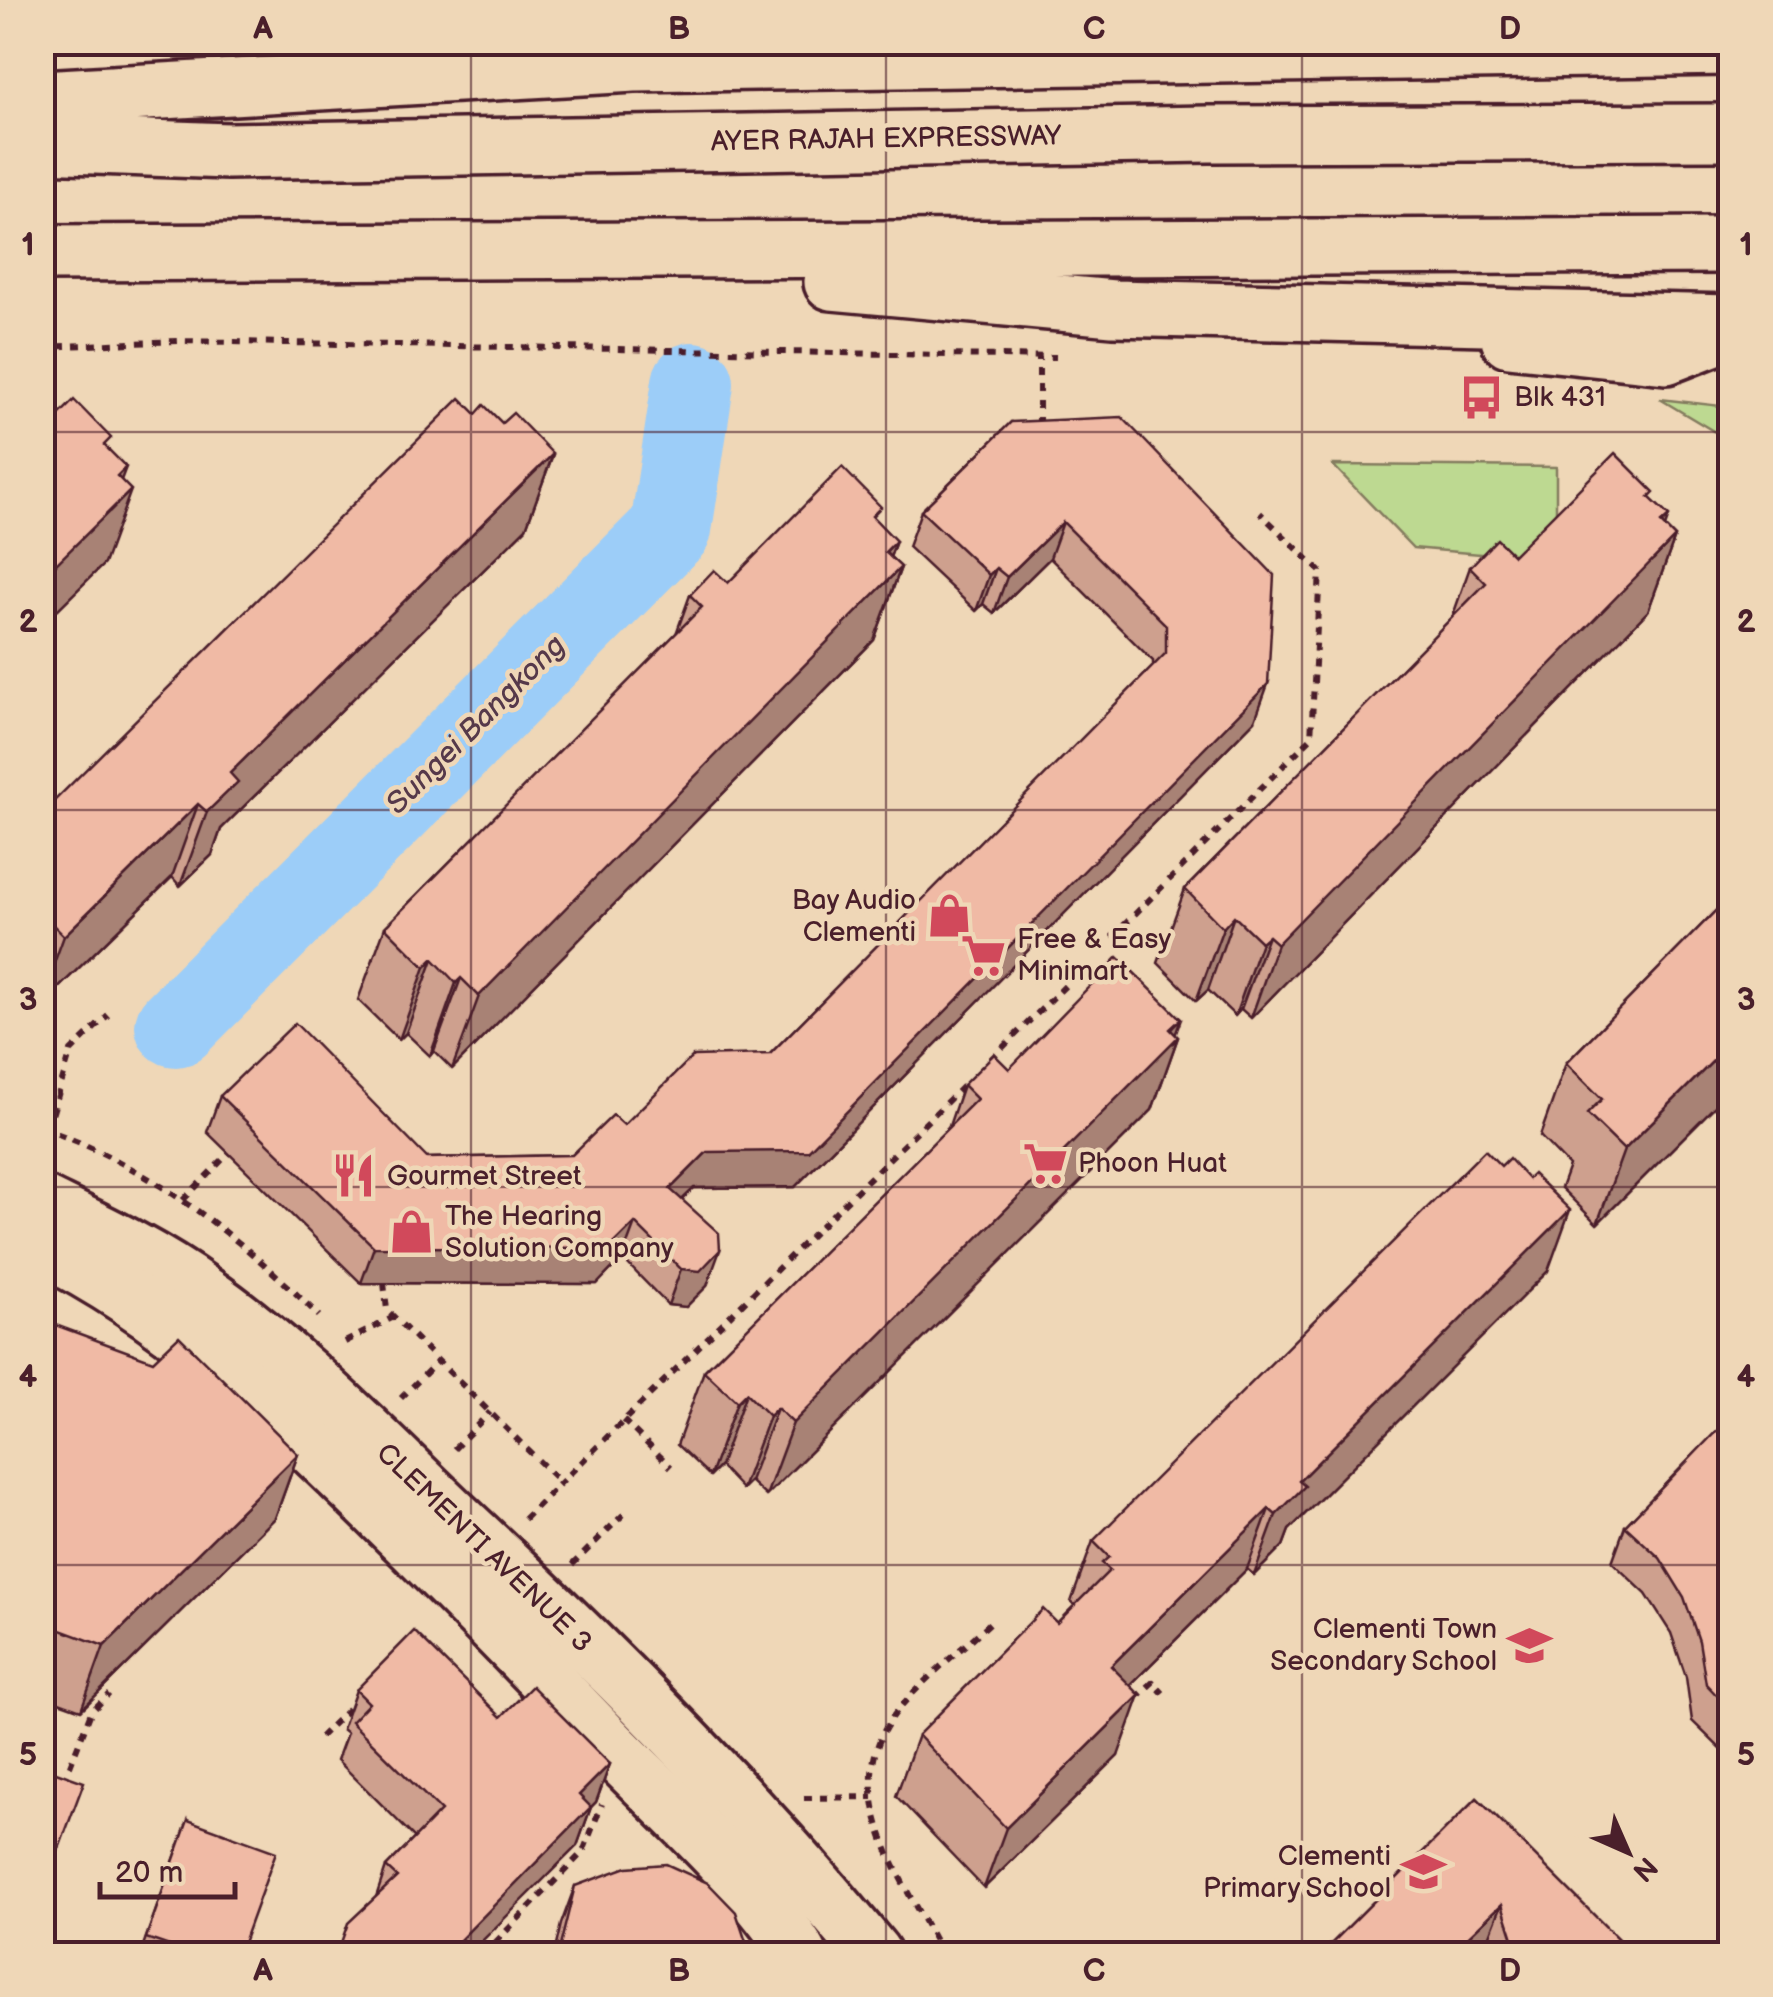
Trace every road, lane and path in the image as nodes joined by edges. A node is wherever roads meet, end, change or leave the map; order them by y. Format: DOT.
graph roads {
  1 [pos="1491,46"];
  2 [pos="1730,47"];
  3 [pos="1080,50"];
  4 [pos="769,52"];
  5 [pos="42,98"];
  6 [pos="1730,132"];
  7 [pos="42,144"];
  8 [pos="1730,245"];
  9 [pos="42,253"];
  10 [pos="521,254"];
  11 [pos="1339,311"];
  12 [pos="1730,323"];
  13 [pos="1730,331"];
  14 [pos="42,346"];
  15 [pos="1039,356"];
  16 [pos="1075,358"];
  17 [pos="1039,442"];
  18 [pos="1260,513"];
  19 [pos="1112,937"];
  20 [pos="1065,986"];
  21 [pos="108,1014"];
  22 [pos="48,1130"];
  23 [pos="229,1153"];
  24 [pos="183,1200"];
  25 [pos="42,1204"];
  26 [pos="42,1247"];
  27 [pos="384,1282"];
  28 [pos="394,1317"];
  29 [pos="345,1342"];
  30 [pos="438,1361"];
  31 [pos="401,1398"];
  32 [pos="490,1412"];
  33 [pos="623,1420"];
  34 [pos="453,1450"];
  35 [pos="670,1467"];
  36 [pos="560,1482"];
  37 [pos="628,1510"];
  38 [pos="523,1520"];
  39 [pos="570,1567"];
  40 [pos="994,1619"];
  41 [pos="108,1694"];
  42 [pos="1163,1694"];
  43 [pos="359,1698"];
  44 [pos="1132,1702"];
  45 [pos="320,1737"];
  46 [pos="61,1790"];
  47 [pos="612,1794"];
  48 [pos="873,1797"];
  49 [pos="792,1798"];
  50 [pos="484,1954"];
  51 [pos="799,1954"];
  52 [pos="873,1954"];
  53 [pos="942,1954"];
  1 -- 2 [label="main road"];
  1 -- 3 [label="main road"];
  3 -- 4 [label="main road"];
  4 -- 5 [label="main road"];
  6 -- 7 [label="main road, AYER RAJAH EXPRESSWAY"];
  8 -- 10 [label="main road"];
  9 -- 10 [label="main road"];
  10 -- 11 [label="main road"];
  11 -- 12 [label="main road"];
  11 -- 13 [label="main road"];
  14 -- 15 [label="path"];
  15 -- 16 [label="path"];
  15 -- 17 [label="path"];
  18 -- 19 [label="path"];
  20 -- 33 [label="path"];
  21 -- 22 [label="path"];
  23 -- 24 [label="path"];
  25 -- 52 [label="main road, CLEMENTI AVENUE 3"];
  26 -- 51 [label="main road, CLEMENTI AVENUE 3"];
  27 -- 28 [label="path"];
  28 -- 29 [label="path"];
  28 -- 30 [label="path"];
  30 -- 31 [label="path"];
  30 -- 32 [label="path"];
  32 -- 34 [label="path"];
  32 -- 36 [label="path"];
  33 -- 35 [label="path"];
  33 -- 36 [label="path"];
  36 -- 38 [label="path"];
  37 -- 39 [label="path"];
  40 -- 48 [label="path"];
  41 -- 46 [label="path"];
  42 -- 44 [label="path"];
  43 -- 45 [label="path"];
  47 -- 50 [label="path"];
  48 -- 49 [label="path"];
  48 -- 53 [label="path"];
}
